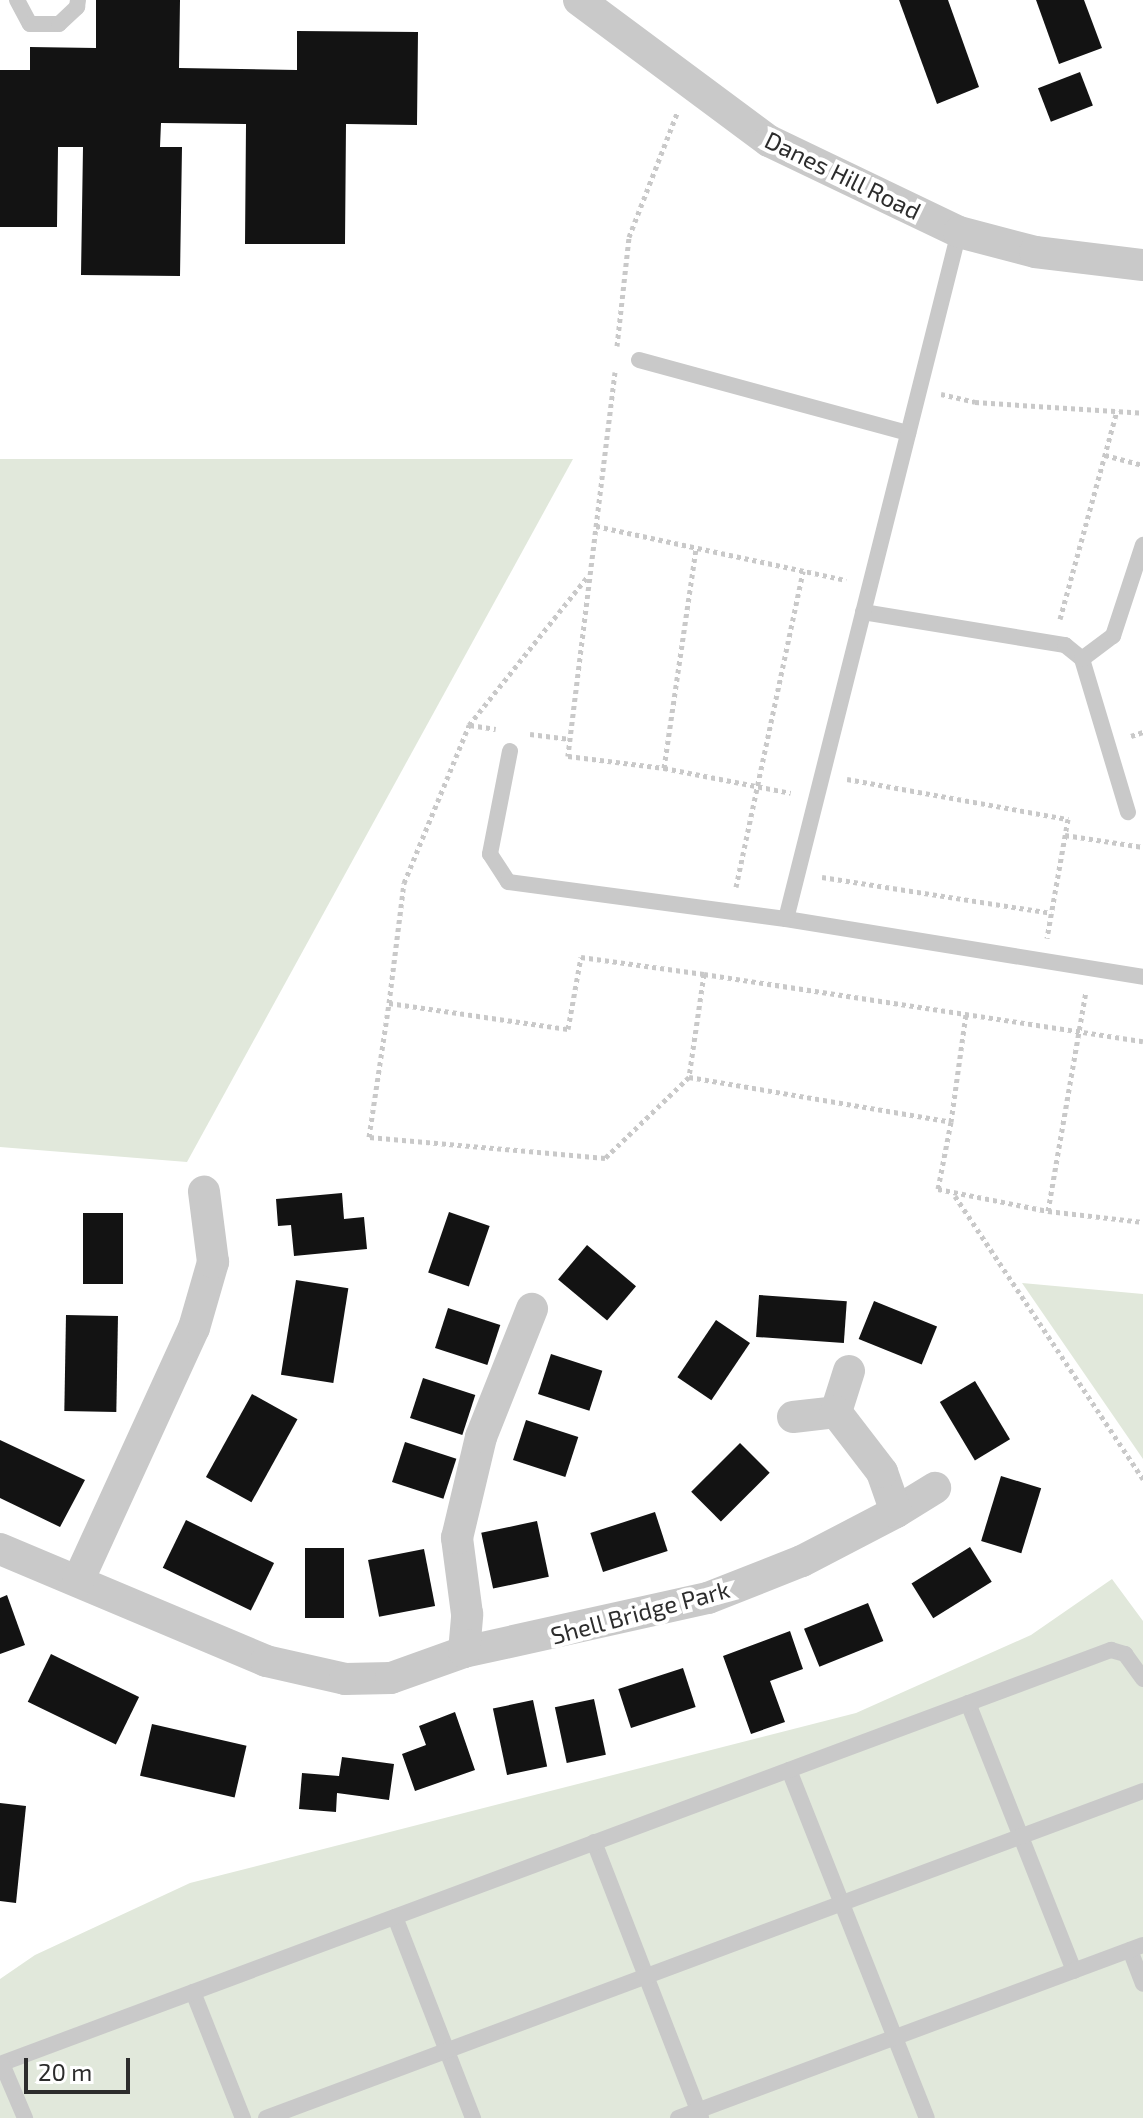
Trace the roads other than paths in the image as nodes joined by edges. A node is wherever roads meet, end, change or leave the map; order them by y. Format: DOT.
graph roads {
  1 [pos="17,0"];
  2 [pos="78,0"];
  3 [pos="579,0"];
  4 [pos="959,232"];
  5 [pos="1143,265"];
  6 [pos="639,360"];
  7 [pos="908,433"];
  8 [pos="1143,545"];
  9 [pos="863,612"];
  10 [pos="1082,659"];
  11 [pos="510,751"];
  12 [pos="1128,812"];
  13 [pos="786,919"];
  14 [pos="1143,977"];
  15 [pos="204,1192"];
  16 [pos="532,1309"];
  17 [pos="849,1371"];
  18 [pos="836,1412"];
  19 [pos="793,1417"];
  20 [pos="935,1488"];
  21 [pos="896,1512"];
  22 [pos="0,1549"];
  23 [pos="78,1581"];
  24 [pos="464,1652"];
  25 [pos="1143,1679"];
  26 [pos="968,1703"];
  27 [pos="789,1770"];
  28 [pos="1143,1791"];
  29 [pos="1021,1837"];
  30 [pos="594,1842"];
  31 [pos="842,1903"];
  32 [pos="395,1917"];
  33 [pos="1136,1947"];
  34 [pos="1074,1971"];
  35 [pos="646,1976"];
  36 [pos="1143,1984"];
  37 [pos="193,1992"];
  38 [pos="895,2037"];
  39 [pos="447,2051"];
  40 [pos="1,2064"];
  41 [pos="699,2114"];
  42 [pos="25,2118"];
  43 [pos="243,2118"];
  44 [pos="266,2118"];
  45 [pos="473,2118"];
  46 [pos="678,2118"];
  47 [pos="927,2118"];
  1 -- 2 [label="lane"];
  3 -- 4 [label="street, Danes Hill Road"];
  4 -- 5 [label="street, Danes Hill Road"];
  4 -- 7 [label="lane"];
  6 -- 7 [label="lane"];
  7 -- 9 [label="lane"];
  8 -- 10 [label="lane"];
  9 -- 10 [label="lane"];
  9 -- 13 [label="lane"];
  10 -- 12 [label="lane"];
  11 -- 13 [label="lane"];
  13 -- 14 [label="lane"];
  15 -- 23 [label="street"];
  16 -- 24 [label="street"];
  17 -- 18 [label="street"];
  18 -- 19 [label="street"];
  18 -- 21 [label="street"];
  20 -- 21 [label="street, Shell Bridge Park"];
  21 -- 24 [label="street, Shell Bridge Park"];
  22 -- 23 [label="street, Shell Bridge Park"];
  23 -- 24 [label="street, Shell Bridge Park"];
  25 -- 26 [label="lane"];
  26 -- 27 [label="lane"];
  26 -- 29 [label="lane"];
  27 -- 30 [label="lane"];
  27 -- 31 [label="lane"];
  28 -- 29 [label="lane"];
  29 -- 31 [label="lane"];
  29 -- 34 [label="lane"];
  30 -- 32 [label="lane"];
  30 -- 35 [label="lane"];
  31 -- 35 [label="lane"];
  31 -- 38 [label="lane"];
  32 -- 37 [label="lane"];
  32 -- 39 [label="lane"];
  33 -- 34 [label="lane"];
  33 -- 36 [label="lane"];
  34 -- 38 [label="lane"];
  35 -- 39 [label="lane"];
  35 -- 41 [label="lane"];
  37 -- 40 [label="lane"];
  37 -- 43 [label="lane"];
  38 -- 41 [label="lane"];
  38 -- 47 [label="lane"];
  39 -- 44 [label="lane"];
  39 -- 45 [label="lane"];
  40 -- 42 [label="lane"];
  41 -- 46 [label="lane"];
}
